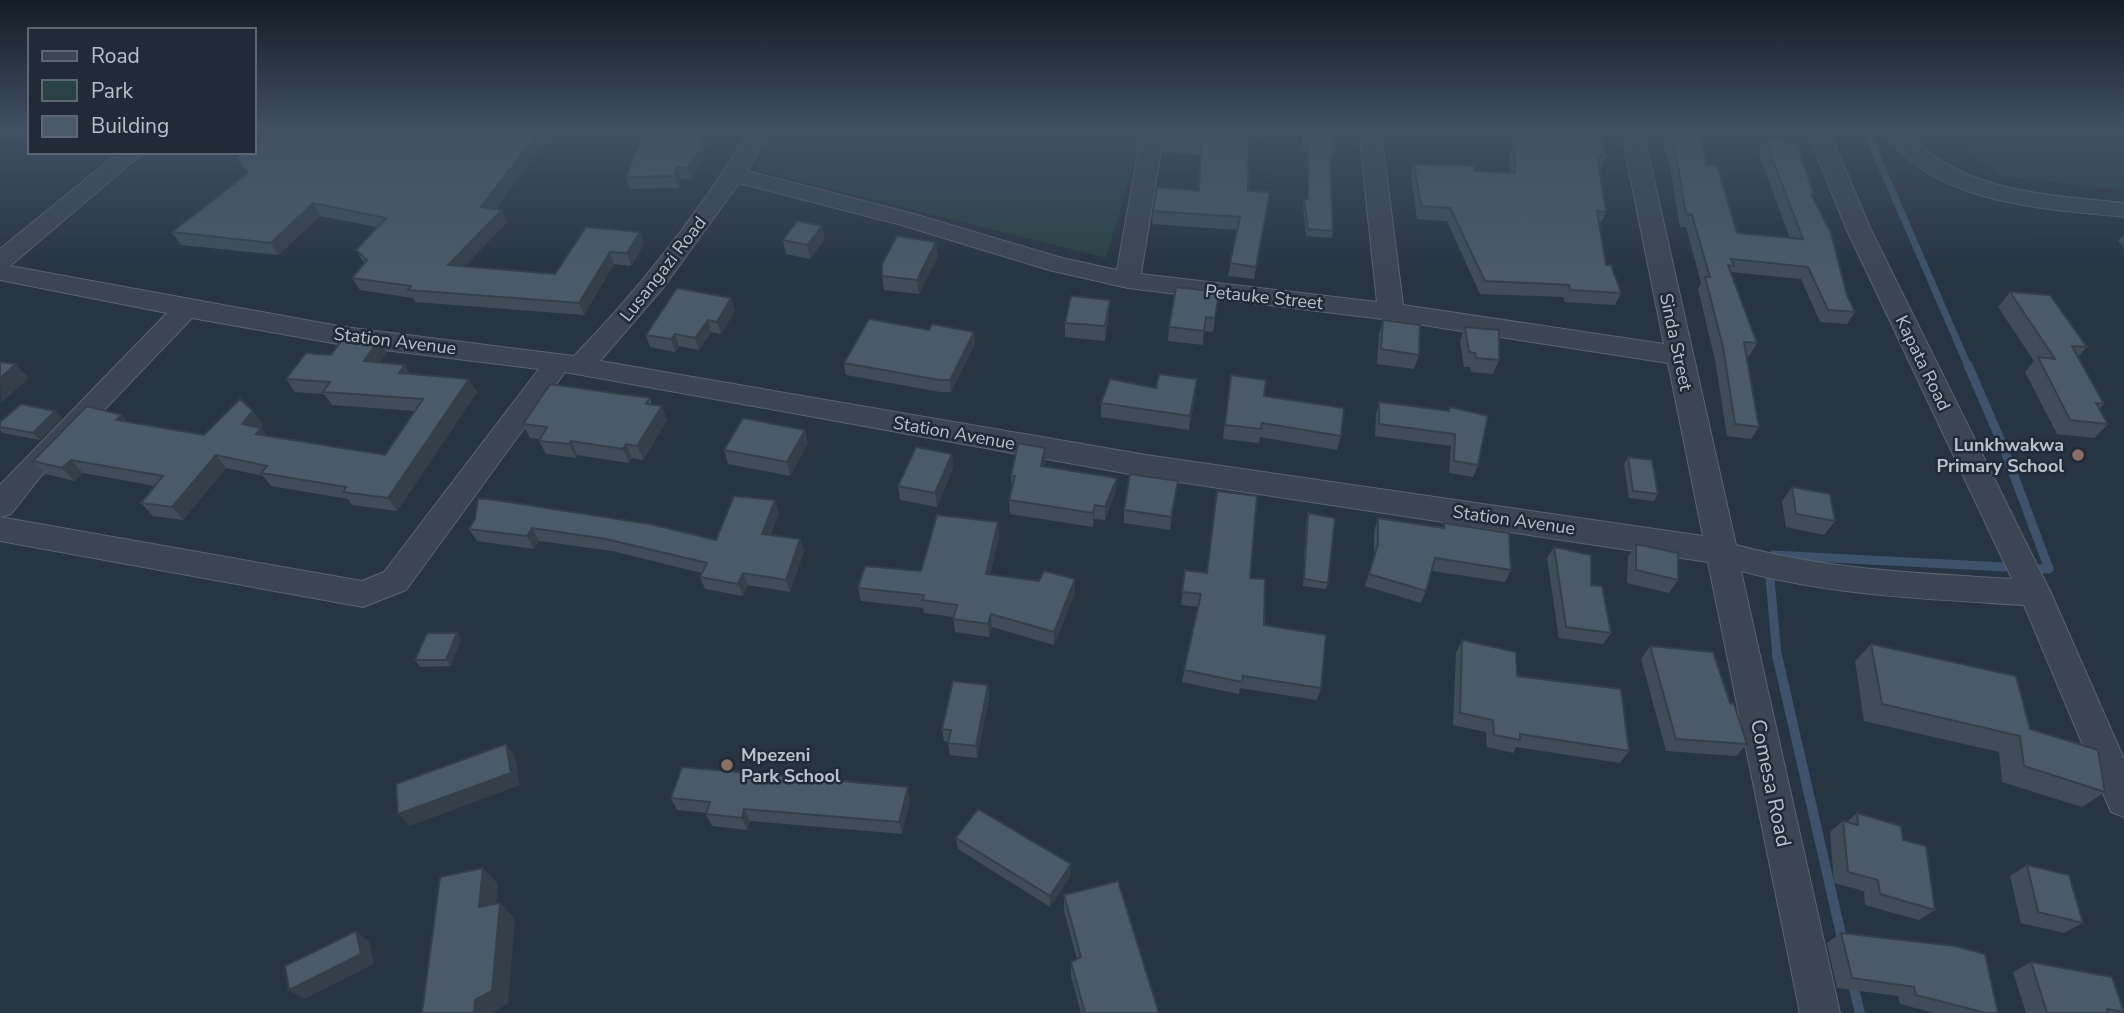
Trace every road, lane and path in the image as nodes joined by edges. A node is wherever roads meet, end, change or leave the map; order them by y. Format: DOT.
graph roads {
  1 [pos="101,178"];
  2 [pos="733,178"];
  3 [pos="748,178"];
  4 [pos="1145,178"];
  5 [pos="1375,178"];
  6 [pos="1642,178"];
  7 [pos="1837,178"];
  8 [pos="1956,178"];
  9 [pos="2124,210"];
  10 [pos="0,262"];
  11 [pos="0,272"];
  12 [pos="1128,280"];
  13 [pos="186,309"];
  14 [pos="1391,312"];
  15 [pos="1678,355"];
  16 [pos="570,364"];
  17 [pos="0,506"];
  18 [pos="0,530"];
  19 [pos="1722,553"];
  20 [pos="2035,593"];
  21 [pos="2124,800"];
  22 [pos="1820,1013"];
  1 -- 10 [label="street"];
  2 -- 16 [label="street, Lusangazi Road"];
  3 -- 12 [label="street, Petauke Street"];
  4 -- 12 [label="street"];
  5 -- 14 [label="street"];
  6 -- 15 [label="street, Sinda Street"];
  7 -- 20 [label="street, Kapata Road"];
  8 -- 9 [label="street"];
  11 -- 13 [label="street, Station Avenue"];
  12 -- 14 [label="street, Petauke Street"];
  13 -- 16 [label="street, Station Avenue"];
  13 -- 17 [label="street"];
  14 -- 15 [label="street, Petauke Street"];
  15 -- 19 [label="street, Sinda Street"];
  16 -- 18 [label="street, Lusangazi Road"];
  16 -- 19 [label="street, Station Avenue"];
  19 -- 20 [label="street, Station Avenue"];
  19 -- 22 [label="street, Comesa Road"];
  20 -- 21 [label="street, Kapata Road"];
}
